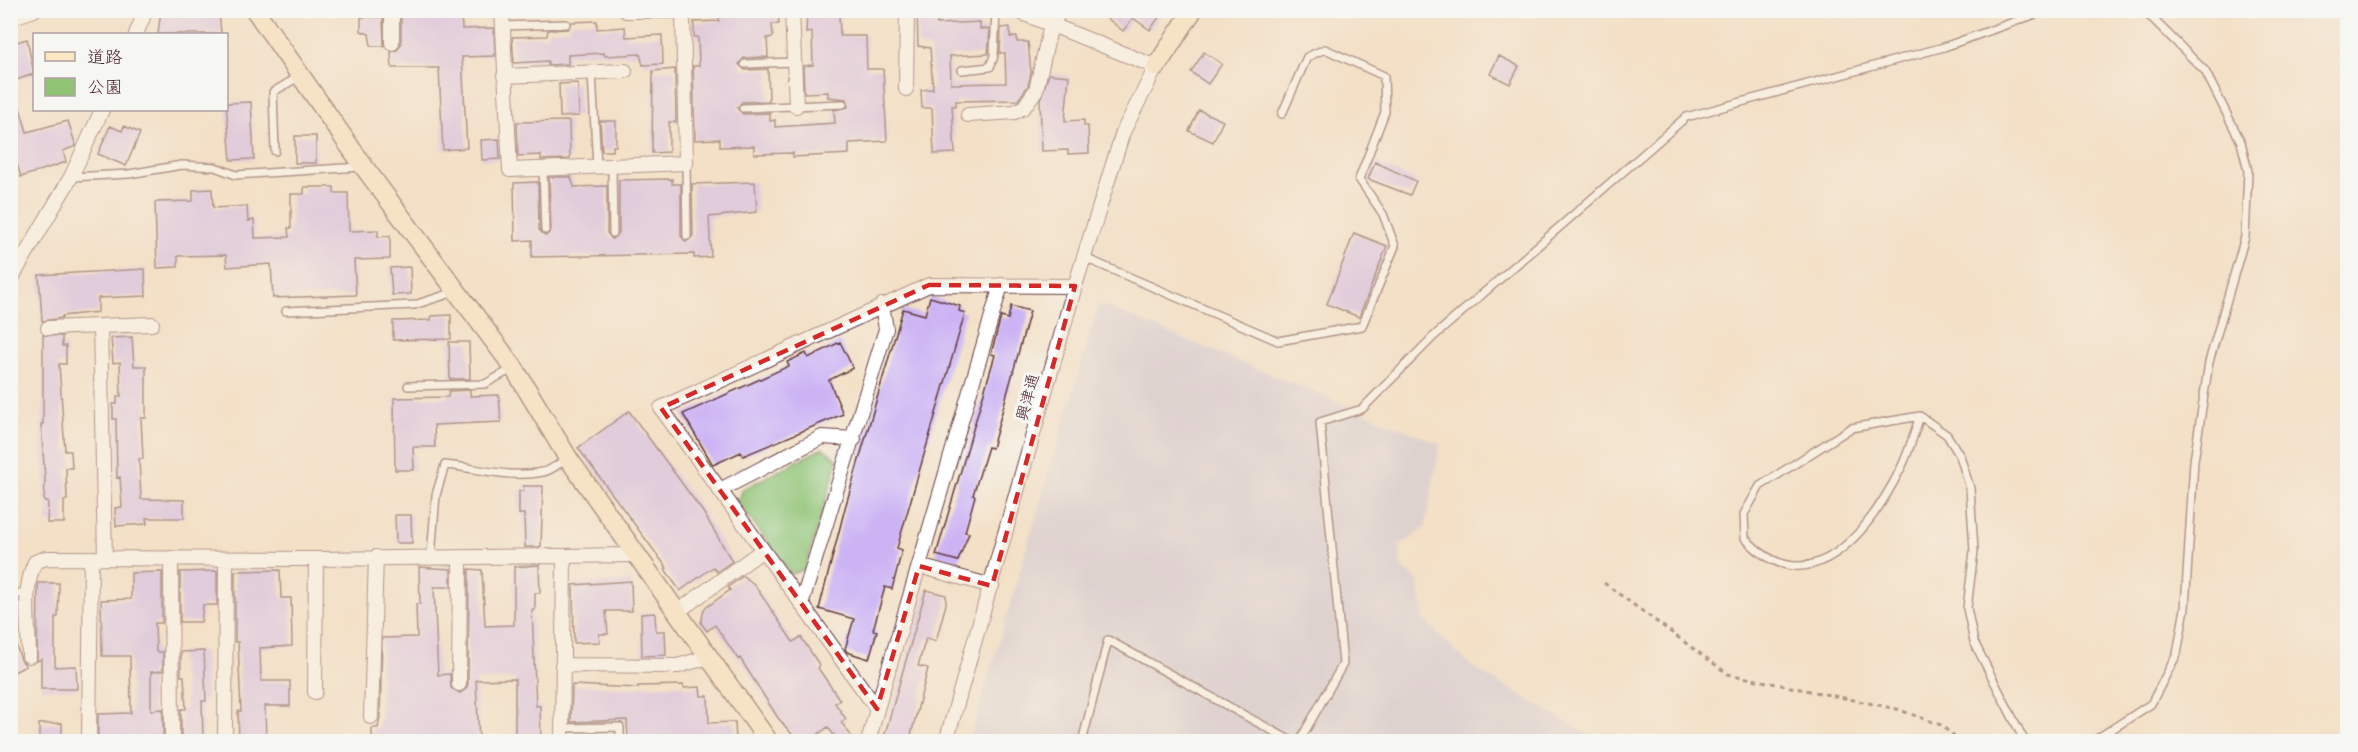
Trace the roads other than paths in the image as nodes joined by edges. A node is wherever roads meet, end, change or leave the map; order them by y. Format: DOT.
graph roads {
  1 [pos="33,10"];
  2 [pos="146,10"];
  3 [pos="255,10"];
  4 [pos="392,10"];
  5 [pos="502,10"];
  6 [pos="792,10"];
  7 [pos="907,10"];
  8 [pos="996,10"];
  9 [pos="1015,10"];
  10 [pos="1061,10"];
  11 [pos="1193,10"];
  12 [pos="2047,10"];
  13 [pos="2141,10"];
  14 [pos="626,11"];
  15 [pos="10,18"];
  16 [pos="566,24"];
  17 [pos="1051,25"];
  18 [pos="503,26"];
  19 [pos="136,33"];
  20 [pos="392,44"];
  21 [pos="794,62"];
  22 [pos="745,64"];
  23 [pos="1156,67"];
  24 [pos="962,70"];
  25 [pos="625,71"];
  26 [pos="592,73"];
  27 [pos="301,76"];
  28 [pos="504,76"];
  29 [pos="906,89"];
  30 [pos="843,104"];
  31 [pos="796,106"];
  32 [pos="743,108"];
  33 [pos="102,111"];
  34 [pos="1282,114"];
  35 [pos="968,115"];
  36 [pos="275,152"];
  37 [pos="686,163"];
  38 [pos="364,166"];
  39 [pos="597,166"];
  40 [pos="612,166"];
  41 [pos="543,169"];
  42 [pos="71,177"];
  43 [pos="545,230"];
  44 [pos="613,233"];
  45 [pos="687,236"];
  46 [pos="1085,258"];
  47 [pos="10,281"];
  48 [pos="1001,285"];
  49 [pos="1075,286"];
  50 [pos="458,291"];
  51 [pos="882,305"];
  52 [pos="286,311"];
  53 [pos="153,324"];
  54 [pos="100,326"];
  55 [pos="48,328"];
  56 [pos="514,368"];
  57 [pos="408,386"];
  58 [pos="1920,416"];
  59 [pos="854,440"];
  60 [pos="568,458"];
  61 [pos="720,490"];
  62 [pos="763,550"];
  63 [pos="636,555"];
  64 [pos="431,556"];
  65 [pos="376,557"];
  66 [pos="564,557"];
  67 [pos="98,558"];
  68 [pos="171,558"];
  69 [pos="460,558"];
  70 [pos="226,559"];
  71 [pos="315,559"];
  72 [pos="920,566"];
  73 [pos="992,586"];
  74 [pos="29,589"];
  75 [pos="10,598"];
  76 [pos="802,602"];
  77 [pos="677,612"];
  78 [pos="29,656"];
  79 [pos="708,657"];
  80 [pos="562,665"];
  81 [pos="459,684"];
  82 [pos="315,692"];
  83 [pos="877,709"];
  84 [pos="371,717"];
  85 [pos="562,735"];
  86 [pos="89,741"];
  87 [pos="172,741"];
  88 [pos="225,741"];
  89 [pos="620,741"];
  90 [pos="769,741"];
  91 [pos="868,741"];
  92 [pos="946,741"];
  93 [pos="1082,741"];
  94 [pos="1293,741"];
  95 [pos="1299,741"];
  96 [pos="2025,741"];
  97 [pos="2092,741"];
  1 -- 15 [label="street"];
  2 -- 19 [label="street"];
  3 -- 27 [label="street"];
  4 -- 20 [label="street"];
  5 -- 18 [label="street"];
  6 -- 21 [label="street"];
  7 -- 29 [label="street"];
  8 -- 24 [label="lane"];
  9 -- 17 [label="street"];
  10 -- 17 [label="street"];
  11 -- 23 [label="street"];
  12 -- 95 [label="lane"];
  13 -- 97 [label="lane"];
  14 -- 37 [label="street"];
  16 -- 18 [label="lane"];
  17 -- 23 [label="street"];
  17 -- 35 [label="street"];
  18 -- 28 [label="street"];
  21 -- 22 [label="lane"];
  21 -- 31 [label="street"];
  23 -- 46 [label="street, 興津通"];
  25 -- 26 [label="street"];
  26 -- 28 [label="street"];
  26 -- 39 [label="lane"];
  27 -- 36 [label="lane"];
  27 -- 38 [label="street"];
  28 -- 41 [label="street"];
  30 -- 31 [label="lane"];
  31 -- 32 [label="lane"];
  33 -- 42 [label="street"];
  34 -- 46 [label="lane"];
  37 -- 40 [label="street"];
  37 -- 45 [label="lane"];
  38 -- 42 [label="lane"];
  38 -- 50 [label="street"];
  39 -- 40 [label="street"];
  39 -- 41 [label="street"];
  40 -- 44 [label="lane"];
  41 -- 43 [label="lane"];
  42 -- 47 [label="street"];
  46 -- 49 [label="street, 興津通"];
  48 -- 49 [label="street"];
  48 -- 51 [label="street"];
  48 -- 72 [label="street"];
  49 -- 73 [label="street, 興津通"];
  50 -- 52 [label="lane"];
  50 -- 56 [label="street"];
  51 -- 59 [label="street"];
  51 -- 61 [label="street"];
  53 -- 54 [label="street"];
  54 -- 55 [label="street"];
  54 -- 67 [label="street"];
  56 -- 57 [label="lane"];
  56 -- 60 [label="street"];
  58 -- 58 [label="lane"];
  58 -- 96 [label="lane"];
  59 -- 61 [label="street"];
  59 -- 76 [label="street"];
  60 -- 63 [label="street"];
  60 -- 64 [label="lane"];
  61 -- 62 [label="street"];
  62 -- 76 [label="street"];
  62 -- 77 [label="street"];
  63 -- 66 [label="street"];
  63 -- 77 [label="street"];
  64 -- 65 [label="street"];
  64 -- 69 [label="street"];
  65 -- 71 [label="street"];
  65 -- 84 [label="street"];
  66 -- 69 [label="street"];
  66 -- 80 [label="street"];
  67 -- 68 [label="street"];
  67 -- 74 [label="street"];
  67 -- 86 [label="street"];
  68 -- 70 [label="street"];
  68 -- 87 [label="street"];
  69 -- 81 [label="street"];
  70 -- 71 [label="street"];
  70 -- 88 [label="street"];
  71 -- 82 [label="street"];
  72 -- 73 [label="street"];
  72 -- 83 [label="street"];
  73 -- 92 [label="street, 興津通"];
  74 -- 75 [label="lane"];
  74 -- 78 [label="street"];
  76 -- 83 [label="street"];
  77 -- 79 [label="street"];
  79 -- 80 [label="street"];
  79 -- 90 [label="street"];
  80 -- 85 [label="street"];
  83 -- 91 [label="street"];
  85 -- 89 [label="lane"];
  93 -- 94 [label="lane"];
}
